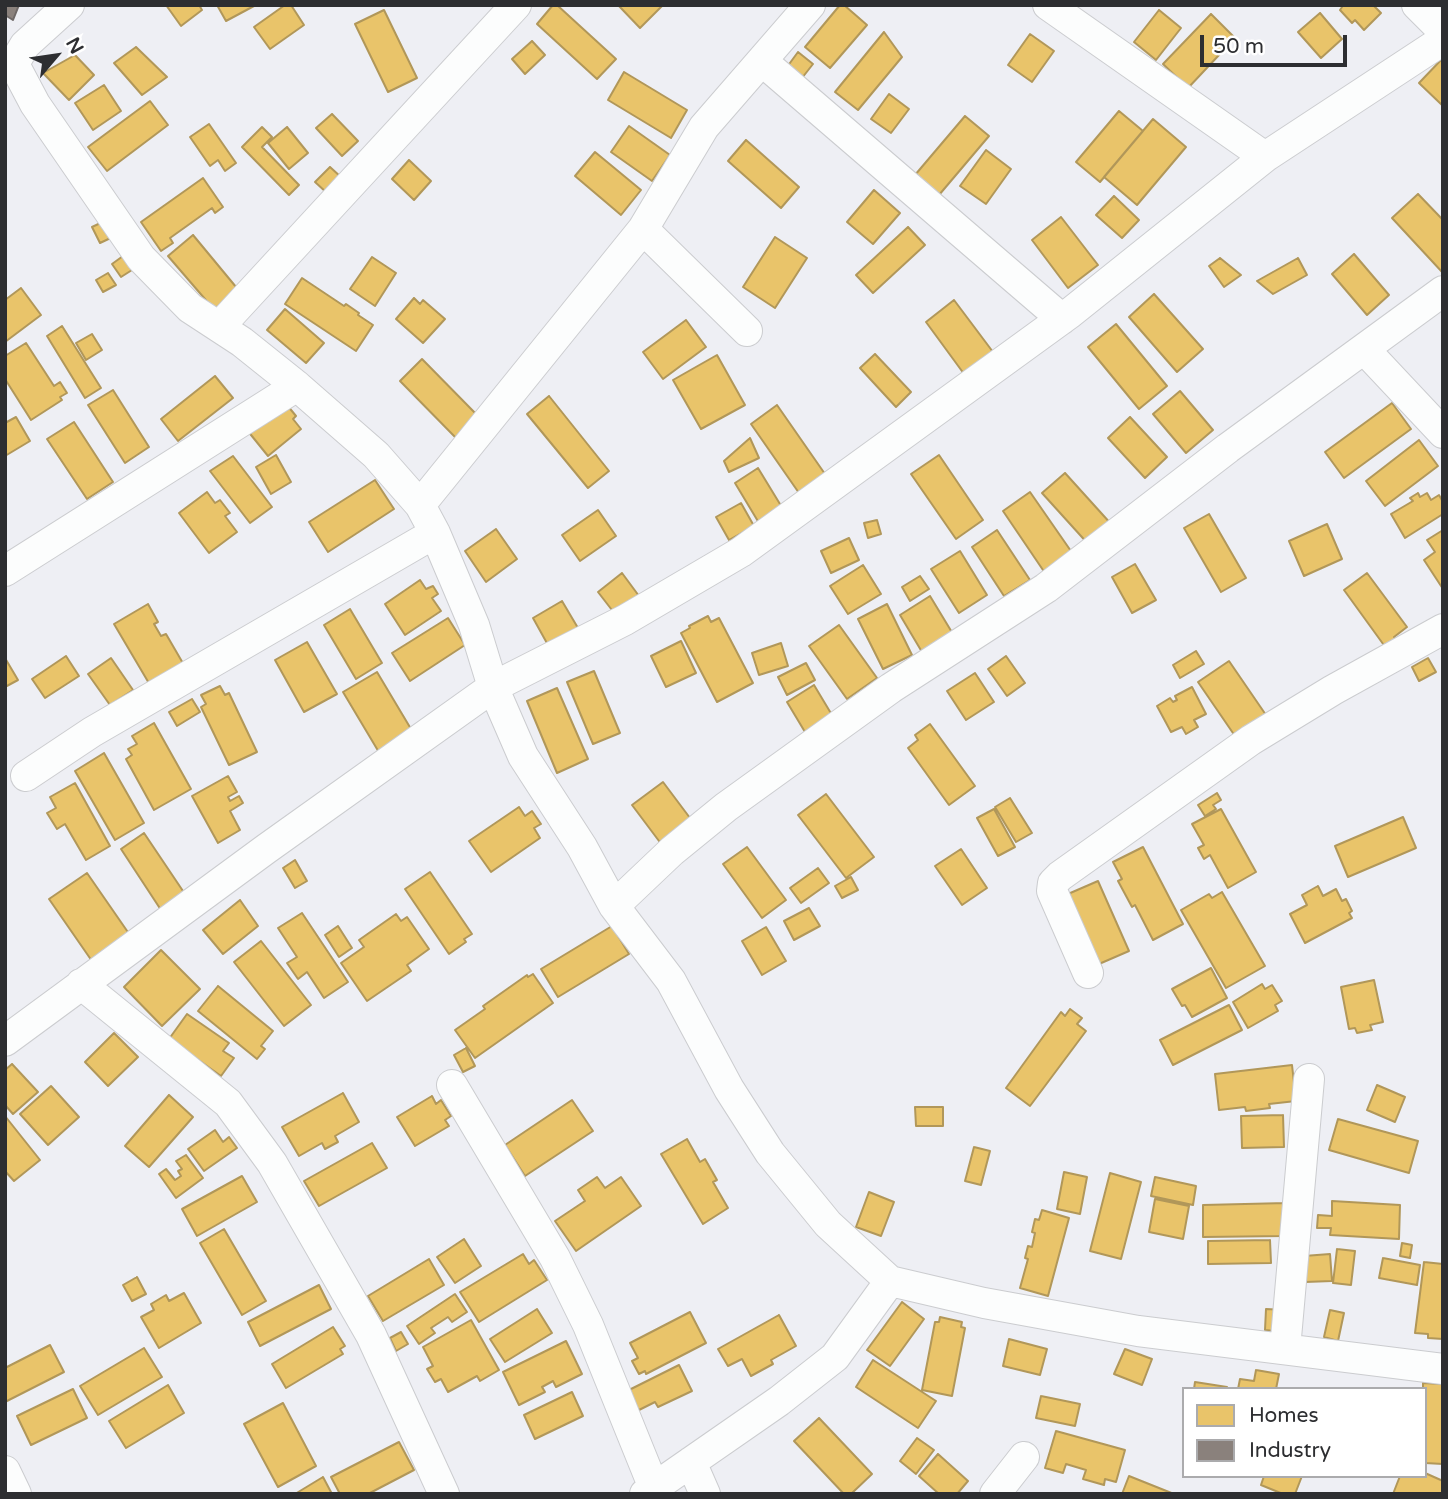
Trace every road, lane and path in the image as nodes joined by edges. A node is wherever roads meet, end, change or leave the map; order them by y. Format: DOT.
graph roads {
  1 [pos="69,5"];
  2 [pos="516,5"];
  3 [pos="810,5"];
  4 [pos="1048,5"];
  5 [pos="1417,5"];
  6 [pos="1443,31"];
  7 [pos="1443,40"];
  8 [pos="762,61"];
  9 [pos="1265,157"];
  10 [pos="643,229"];
  11 [pos="1443,291"];
  12 [pos="1062,319"];
  13 [pos="219,327"];
  14 [pos="747,331"];
  15 [pos="1365,350"];
  16 [pos="297,386"];
  17 [pos="1443,433"];
  18 [pos="420,505"];
  19 [pos="435,533"];
  20 [pos="5,571"];
  21 [pos="1443,629"];
  22 [pos="493,687"];
  23 [pos="26,776"];
  24 [pos="614,906"];
  25 [pos="1088,973"];
  26 [pos="80,984"];
  27 [pos="5,1041"];
  28 [pos="1308,1079"];
  29 [pos="452,1084"];
  30 [pos="890,1281"];
  31 [pos="1285,1349"];
  32 [pos="1443,1369"];
  33 [pos="1024,1457"];
  34 [pos="691,1462"];
  35 [pos="5,1471"];
  36 [pos="650,1491"];
  37 [pos="16,1494"];
  38 [pos="444,1494"];
  39 [pos="705,1494"];
  40 [pos="995,1494"];
  1 -- 13 [label="street"];
  2 -- 13 [label="street"];
  3 -- 8 [label="street"];
  4 -- 9 [label="street"];
  5 -- 6 [label="street"];
  7 -- 9 [label="street"];
  8 -- 10 [label="street"];
  8 -- 12 [label="street"];
  9 -- 12 [label="street"];
  10 -- 14 [label="street"];
  10 -- 18 [label="street"];
  11 -- 15 [label="street"];
  12 -- 22 [label="street"];
  13 -- 16 [label="street"];
  15 -- 17 [label="street"];
  15 -- 24 [label="street"];
  16 -- 18 [label="street"];
  16 -- 20 [label="street"];
  18 -- 19 [label="street"];
  19 -- 22 [label="street"];
  19 -- 23 [label="street"];
  21 -- 25 [label="street"];
  22 -- 24 [label="street"];
  22 -- 26 [label="street"];
  24 -- 30 [label="street"];
  26 -- 27 [label="street"];
  26 -- 38 [label="street"];
  28 -- 31 [label="street"];
  29 -- 36 [label="street"];
  30 -- 31 [label="street"];
  30 -- 34 [label="street"];
  31 -- 32 [label="street"];
  33 -- 40 [label="street"];
  34 -- 36 [label="street"];
  34 -- 39 [label="street"];
  35 -- 37 [label="street"];
}
